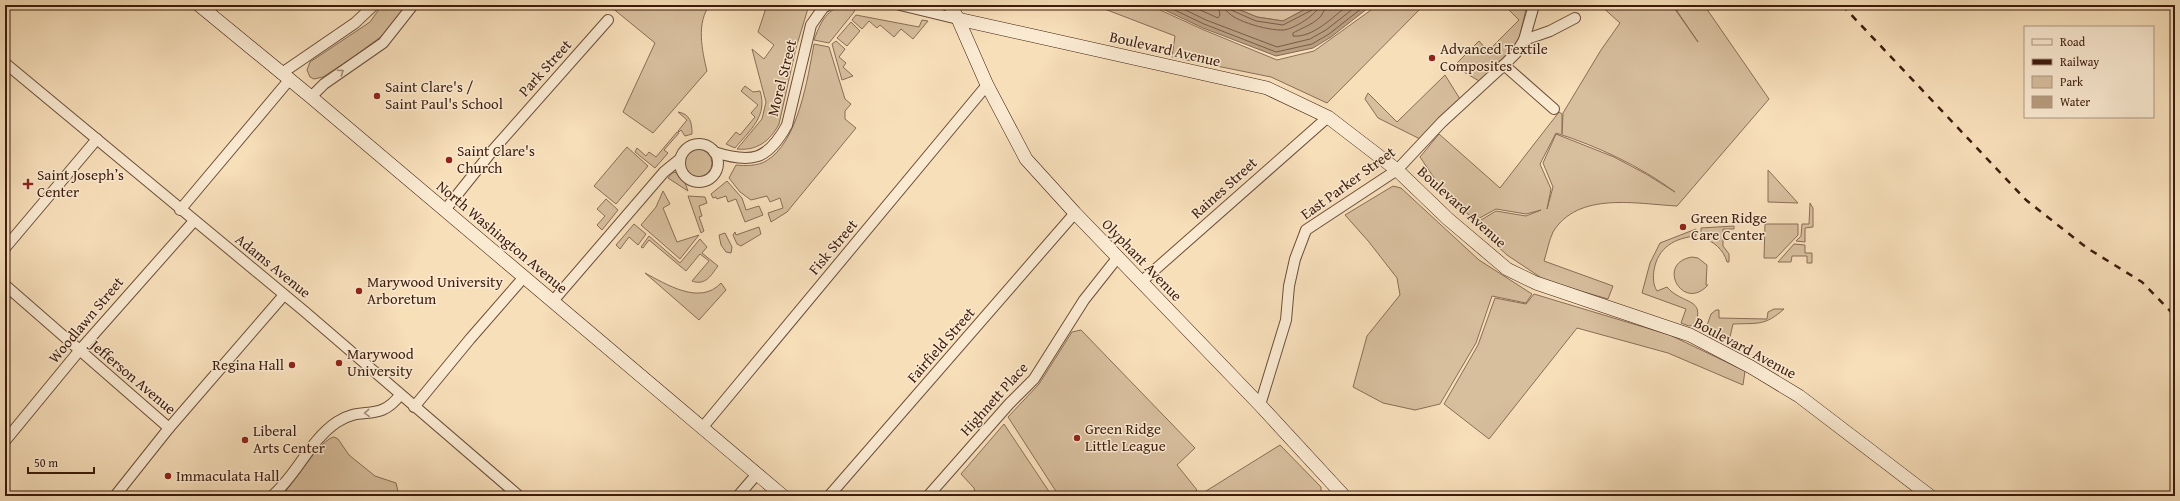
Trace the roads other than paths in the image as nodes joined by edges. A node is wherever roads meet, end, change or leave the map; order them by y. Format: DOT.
graph roads {
  1 [pos="199,5"];
  2 [pos="374,5"];
  3 [pos="413,5"];
  4 [pos="828,5"];
  5 [pos="900,5"];
  6 [pos="950,5"];
  7 [pos="1534,5"];
  8 [pos="1574,18"];
  9 [pos="958,19"];
  10 [pos="608,20"];
  11 [pos="1524,40"];
  12 [pos="5,63"];
  13 [pos="1504,65"];
  14 [pos="286,76"];
  15 [pos="987,85"];
  16 [pos="310,97"];
  17 [pos="1554,109"];
  18 [pos="1328,118"];
  19 [pos="96,139"];
  20 [pos="714,152"];
  21 [pos="680,159"];
  22 [pos="1397,170"];
  23 [pos="180,210"];
  24 [pos="444,210"];
  25 [pos="1075,213"];
  26 [pos="194,221"];
  27 [pos="5,248"];
  28 [pos="1118,258"];
  29 [pos="524,277"];
  30 [pos="1140,282"];
  31 [pos="5,285"];
  32 [pos="284,295"];
  33 [pos="553,301"];
  34 [pos="79,351"];
  35 [pos="400,396"];
  36 [pos="1260,405"];
  37 [pos="414,407"];
  38 [pos="169,428"];
  39 [pos="702,428"];
  40 [pos="5,441"];
  41 [pos="757,474"];
  42 [pos="118,493"];
  43 [pos="129,496"];
  44 [pos="272,496"];
  45 [pos="519,496"];
  46 [pos="738,496"];
  47 [pos="783,496"];
  48 [pos="829,496"];
  49 [pos="928,496"];
  50 [pos="1344,496"];
  51 [pos="1930,496"];
  1 -- 14 [label="street, North Washington Avenue"];
  2 -- 14 [label="street"];
  16 -- 3 [label="street, one-way"];
  4 -- 20 [label="street, Morel Street"];
  5 -- 9 [label="street"];
  6 -- 9 [label="street"];
  7 -- 11 [label="street, East Parker Street"];
  8 -- 11 [label="street"];
  9 -- 15 [label="street, Olyphant Avenue"];
  9 -- 18 [label="street, Boulevard Avenue"];
  10 -- 24 [label="street, Park Street"];
  11 -- 13 [label="street, East Parker Street"];
  12 -- 19 [label="street, Adams Avenue"];
  13 -- 17 [label="street"];
  13 -- 22 [label="street, East Parker Street"];
  14 -- 16 [label="street, North Washington Avenue"];
  14 -- 23 [label="street"];
  15 -- 25 [label="street, Olyphant Avenue"];
  15 -- 39 [label="street, Fisk Street"];
  16 -- 24 [label="street, North Washington Avenue"];
  18 -- 22 [label="street, Boulevard Avenue"];
  18 -- 30 [label="street, Raines Street"];
  19 -- 23 [label="street, Adams Avenue"];
  19 -- 27 [label="street"];
  20 -- 21 [label="street, Morel Street"];
  20 -- 21 [label="street"];
  21 -- 33 [label="street, Morel Street"];
  22 -- 36 [label="street, East Parker Street"];
  22 -- 51 [label="street, Boulevard Avenue"];
  23 -- 26 [label="street, Adams Avenue"];
  24 -- 29 [label="street, North Washington Avenue"];
  25 -- 28 [label="street, Olyphant Avenue"];
  25 -- 48 [label="street, Fairfield Street"];
  26 -- 32 [label="street, Adams Avenue"];
  26 -- 34 [label="street, Woodlawn Street"];
  28 -- 30 [label="street, Olyphant Avenue"];
  28 -- 49 [label="street, Highnett Place"];
  29 -- 33 [label="street, North Washington Avenue"];
  29 -- 37 [label="street"];
  30 -- 36 [label="street, Olyphant Avenue"];
  31 -- 34 [label="street, Jefferson Avenue"];
  32 -- 35 [label="street, Adams Avenue"];
  32 -- 38 [label="street"];
  33 -- 39 [label="street, North Washington Avenue"];
  34 -- 38 [label="street, Jefferson Avenue"];
  34 -- 40 [label="street, Woodlawn Street"];
  35 -- 37 [label="street, Adams Avenue"];
  35 -- 44 [label="street, one-way"];
  36 -- 50 [label="street, Olyphant Avenue"];
  37 -- 45 [label="street, Adams Avenue"];
  38 -- 42 [label="street"];
  39 -- 41 [label="street, North Washington Avenue"];
  41 -- 46 [label="street"];
  41 -- 47 [label="street, North Washington Avenue"];
  42 -- 43 [label="street"];
}
